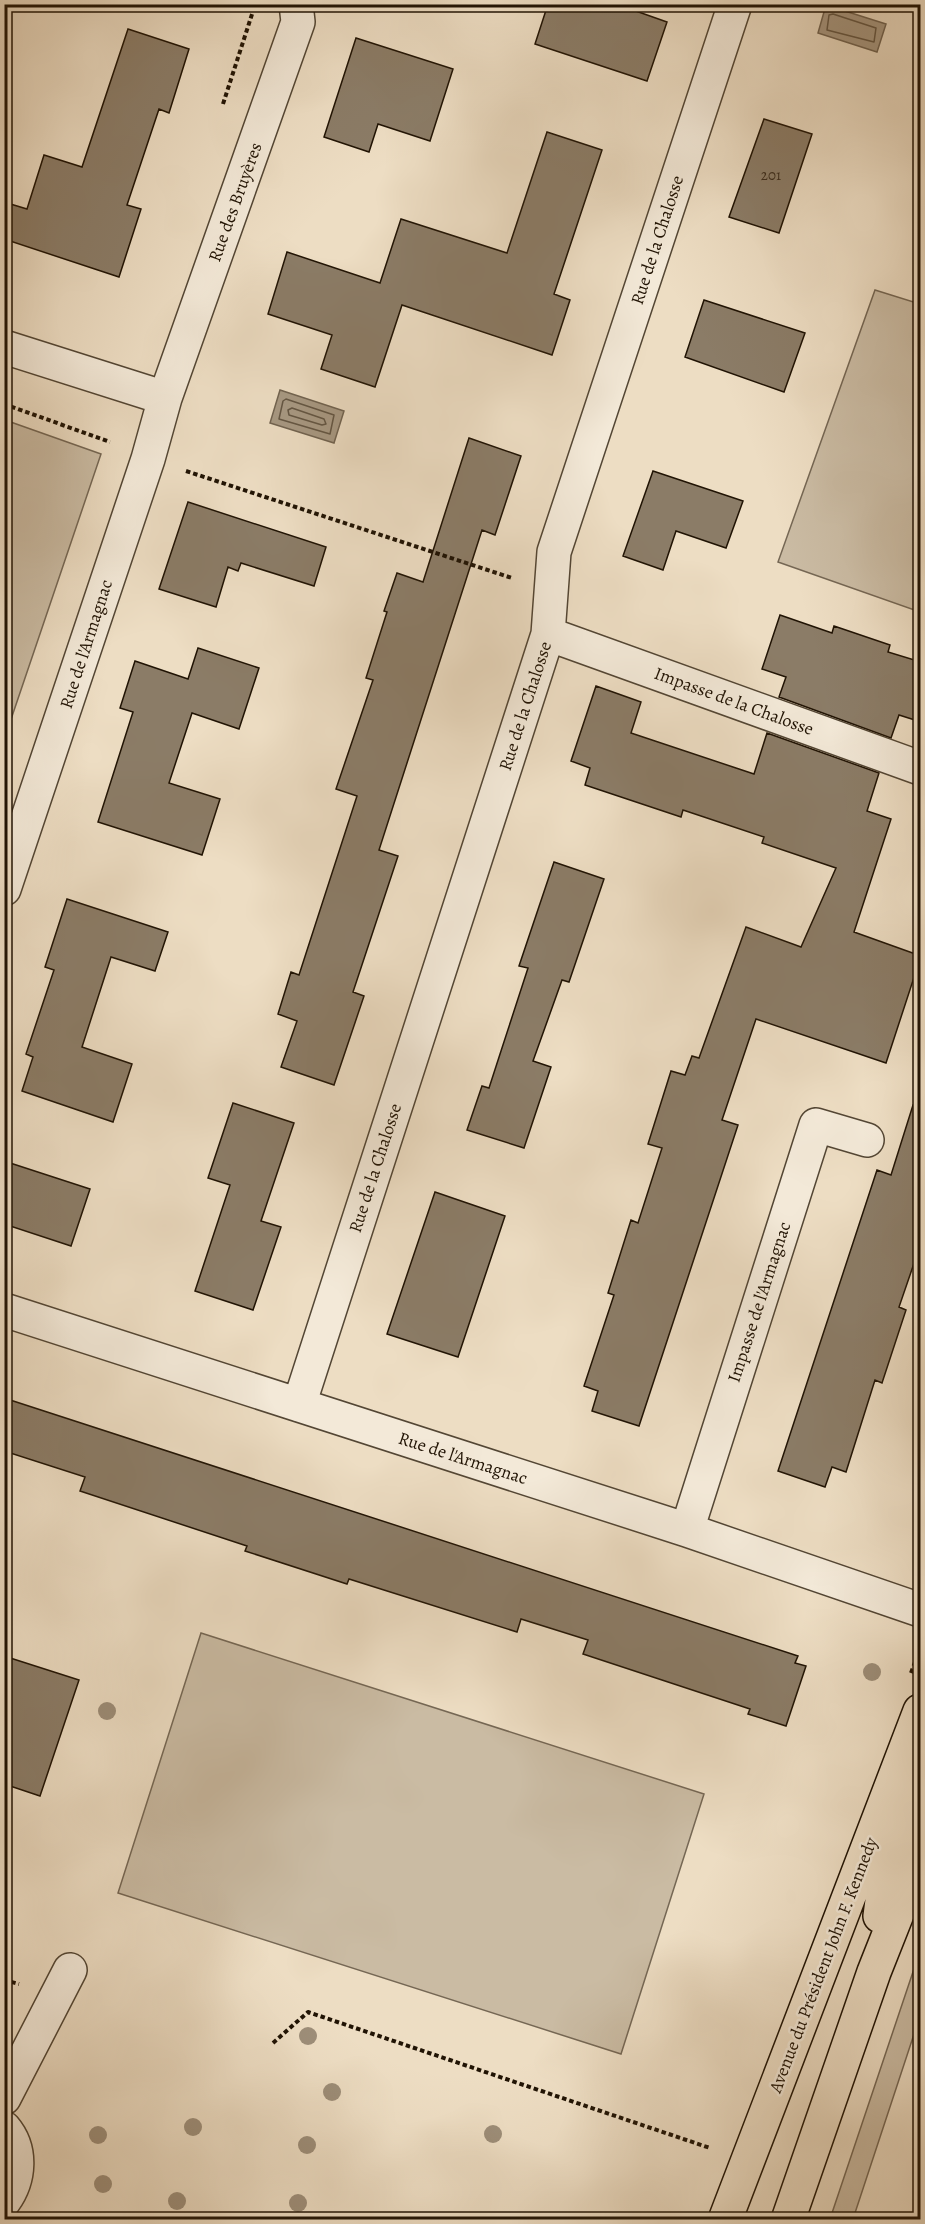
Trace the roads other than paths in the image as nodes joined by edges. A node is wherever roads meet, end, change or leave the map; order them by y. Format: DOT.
graph roads {
  1 [pos="296,4"];
  2 [pos="735,4"];
  3 [pos="4,347"];
  4 [pos="165,398"];
  5 [pos="548,634"];
  6 [pos="921,768"];
  7 [pos="4,889"];
  8 [pos="867,1140"];
  9 [pos="4,1310"];
  10 [pos="299,1405"];
  11 [pos="687,1530"];
  12 [pos="921,1610"];
  13 [pos="921,1711"];
  14 [pos="921,1788"];
  15 [pos="921,1856"];
  16 [pos="70,1970"];
  17 [pos="874,1972"];
  18 [pos="4,2098"];
  19 [pos="4,2128"];
  20 [pos="4,2201"];
  21 [pos="724,2220"];
  22 [pos="788,2220"];
  1 -- 4 [label="street, Rue des Bruyères"];
  2 -- 5 [label="street, Rue de la Chalosse"];
  3 -- 4 [label="street"];
  4 -- 7 [label="street, Rue de l'Armagnac"];
  5 -- 6 [label="street, Impasse de la Chalosse"];
  5 -- 10 [label="street, Rue de la Chalosse"];
  8 -- 11 [label="street, Impasse de l'Armagnac"];
  9 -- 10 [label="street, Rue de l'Armagnac"];
  10 -- 11 [label="street, Rue de l'Armagnac"];
  11 -- 12 [label="street, Rue de l'Armagnac"];
  13 -- 21 [label="main road, Avenue du Président John F. Kennedy"];
  14 -- 17 [label="main road, Avenue du Président John F. Kennedy"];
  15 -- 17 [label="main road, Avenue du Président John F. Kennedy"];
  16 -- 18 [label="street"];
  17 -- 22 [label="main road, Avenue du Président John F. Kennedy"];
  19 -- 20 [label="street"];
}
